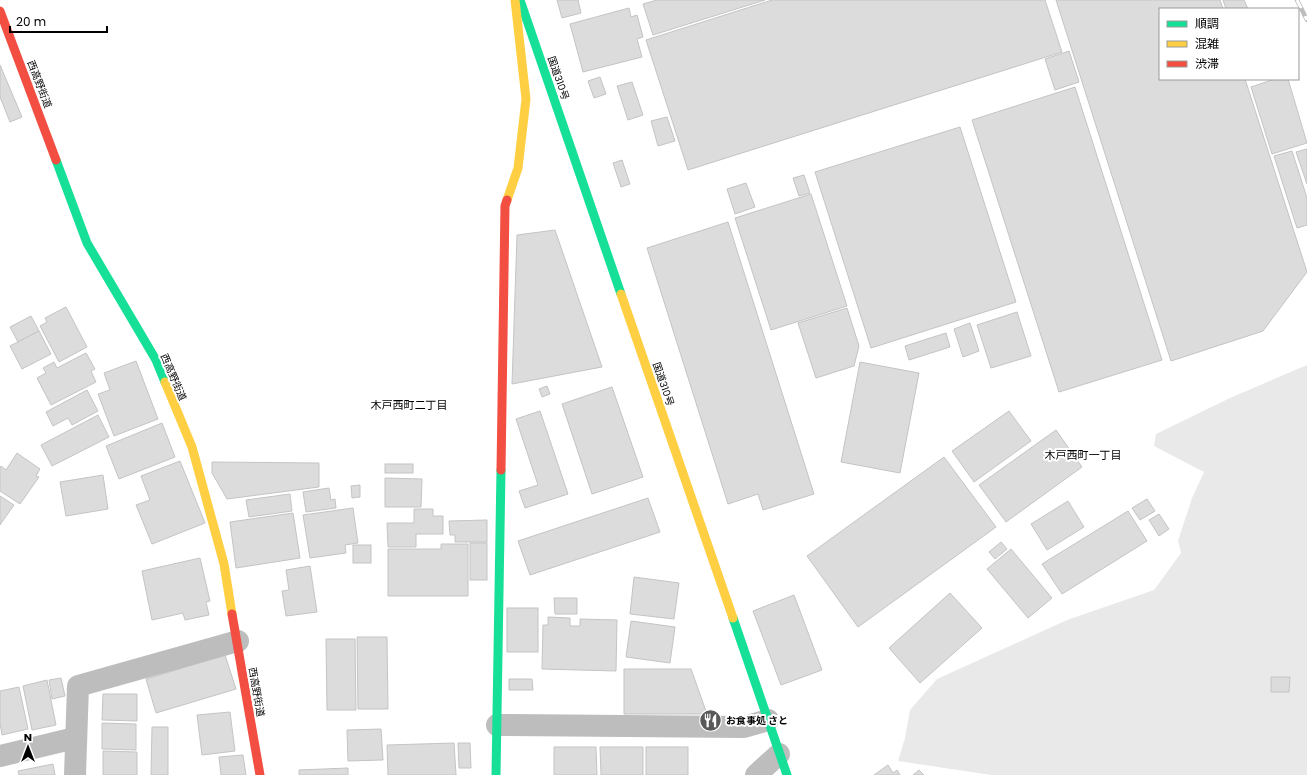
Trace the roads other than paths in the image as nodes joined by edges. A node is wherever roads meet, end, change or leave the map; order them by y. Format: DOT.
graph roads {
  1 [pos="515,0"];
  2 [pos="520,0"];
  3 [pos="0,11"];
  4 [pos="238,641"];
  5 [pos="768,720"];
  6 [pos="497,724"];
  7 [pos="75,738"];
  8 [pos="779,754"];
  9 [pos="0,756"];
  10 [pos="75,775"];
  11 [pos="260,775"];
  12 [pos="496,775"];
  13 [pos="756,775"];
  14 [pos="787,775"];
  1 -- 6 [label="main road"];
  2 -- 5 [label="main road, 国道310号"];
  3 -- 4 [label="main road, 西高野街道"];
  4 -- 7 [label="street"];
  4 -- 11 [label="main road, 西高野街道"];
  5 -- 6 [label="street"];
  5 -- 8 [label="main road, 国道310号"];
  6 -- 12 [label="main road"];
  7 -- 9 [label="street"];
  7 -- 10 [label="street"];
  8 -- 13 [label="street"];
  8 -- 14 [label="main road, 国道310号"];
}
